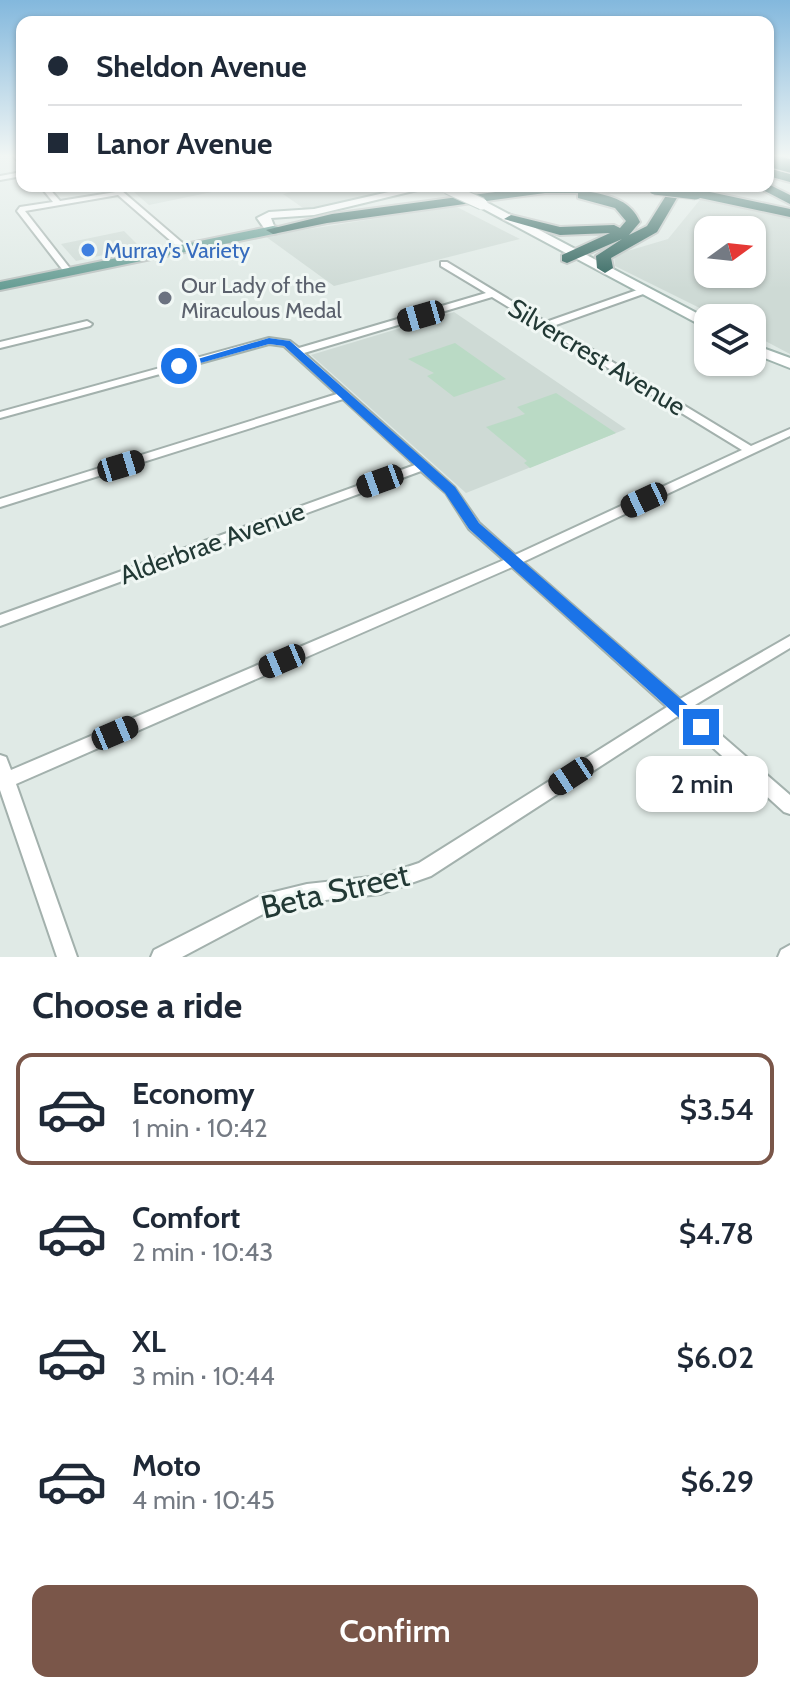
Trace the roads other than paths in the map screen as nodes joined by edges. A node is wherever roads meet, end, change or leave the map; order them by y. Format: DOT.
graph roads {
  1 [pos="55,200"];
  2 [pos="74,200"];
  3 [pos="129,200"];
  4 [pos="375,200"];
  5 [pos="439,200"];
  6 [pos="470,200"];
  7 [pos="470,200"];
  8 [pos="484,200"];
  9 [pos="485,200"];
  10 [pos="602,200"];
  11 [pos="670,200"];
  12 [pos="727,200"];
  13 [pos="57,202"];
  14 [pos="790,213"];
  15 [pos="631,217"];
  16 [pos="511,219"];
  17 [pos="320,220"];
  18 [pos="274,226"];
  19 [pos="182,246"];
  20 [pos="620,246"];
  21 [pos="575,255"];
  22 [pos="444,264"];
  23 [pos="605,268"];
  24 [pos="68,271"];
  25 [pos="0,286"];
  26 [pos="643,291"];
  27 [pos="494,294"];
  28 [pos="694,318"];
  29 [pos="87,324"];
  30 [pos="544,326"];
  31 [pos="0,345"];
  32 [pos="297,352"];
  33 [pos="766,353"];
  34 [pos="766,356"];
  35 [pos="790,363"];
  36 [pos="790,372"];
  37 [pos="345,395"];
  38 [pos="0,415"];
  39 [pos="790,432"];
  40 [pos="750,450"];
  41 [pos="423,466"];
  42 [pos="0,503"];
  43 [pos="514,561"];
  44 [pos="0,621"];
  45 [pos="790,641"];
  46 [pos="679,707"];
  47 [pos="2,775"];
  48 [pos="790,806"];
  49 [pos="67,957"];
  50 [pos="161,957"];
  1 -- 13 [label="street"];
  2 -- 13 [label="street"];
  3 -- 19 [label="street"];
  4 -- 18 [label="main road"];
  5 -- 17 [label="highway"];
  6 -- 17 [label="highway"];
  7 -- 18 [label="highway"];
  8 -- 16 [label="main road"];
  9 -- 21 [label="main road"];
  10 -- 15 [label="highway"];
  11 -- 20 [label="highway"];
  12 -- 14 [label="highway, bridge"];
  13 -- 24 [label="street"];
  15 -- 16 [label="highway"];
  15 -- 21 [label="highway"];
  16 -- 21 [label="main road"];
  17 -- 18 [label="highway"];
  18 -- 19 [label="main road"];
  19 -- 24 [label="main road"];
  20 -- 21 [label="highway"];
  20 -- 23 [label="highway"];
  21 -- 23 [label="main road"];
  21 -- 26 [label="main road"];
  22 -- 27 [label="street, Silvercrest Avenue"];
  23 -- 26 [label="main road"];
  24 -- 25 [label="main road"];
  26 -- 28 [label="main road"];
  26 -- 30 [label="street"];
  27 -- 30 [label="street, Silvercrest Avenue"];
  27 -- 32 [label="street"];
  29 -- 31 [label="street"];
  30 -- 40 [label="street, Silvercrest Avenue"];
  32 -- 37 [label="street"];
  32 -- 38 [label="street"];
  33 -- 35 [label="main road"];
  34 -- 36 [label="main road"];
  37 -- 41 [label="street"];
  37 -- 42 [label="street"];
  39 -- 40 [label="street"];
  40 -- 43 [label="street"];
  41 -- 43 [label="street"];
  41 -- 44 [label="street, Alderbrae Avenue"];
  43 -- 46 [label="street"];
  43 -- 47 [label="street"];
  45 -- 46 [label="street, Beta Street"];
  46 -- 48 [label="street"];
  46 -- 50 [label="street, Beta Street"];
  47 -- 49 [label="street"];
}
